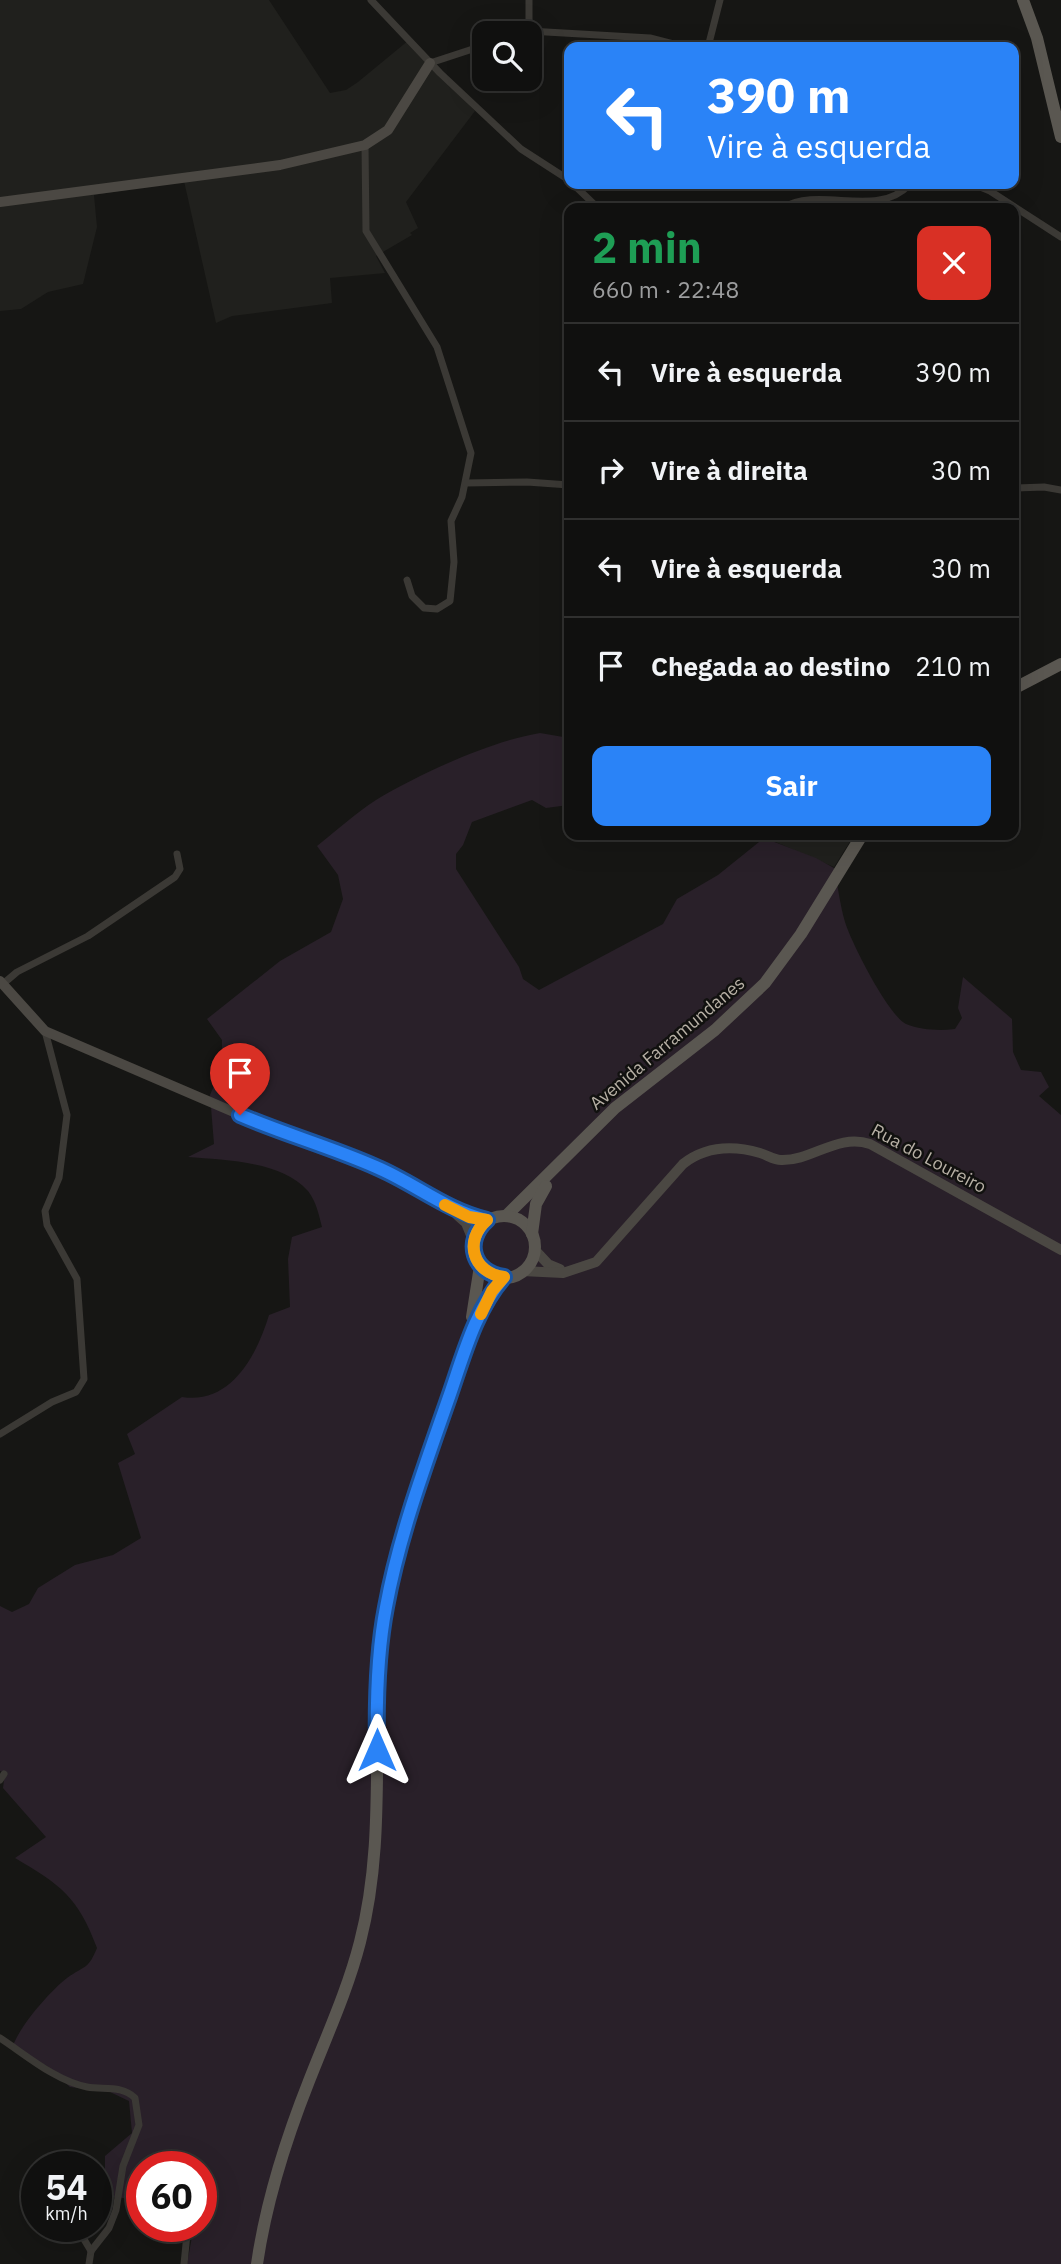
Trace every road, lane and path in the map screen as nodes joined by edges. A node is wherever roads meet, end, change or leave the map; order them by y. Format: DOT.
graph roads {
  1 [pos="371,0"];
  2 [pos="529,0"];
  3 [pos="720,0"];
  4 [pos="1023,0"];
  5 [pos="526,21"];
  6 [pos="542,33"];
  7 [pos="666,42"];
  8 [pos="709,42"];
  9 [pos="472,49"];
  10 [pos="430,63"];
  11 [pos="1056,93"];
  12 [pos="1061,137"];
  13 [pos="365,145"];
  14 [pos="564,177"];
  15 [pos="578,189"];
  16 [pos="903,189"];
  17 [pos="985,189"];
  18 [pos="0,202"];
  19 [pos="593,203"];
  20 [pos="796,203"];
  21 [pos="1009,203"];
  22 [pos="1019,210"];
  23 [pos="1061,237"];
  24 [pos="466,483"];
  25 [pos="564,485"];
  26 [pos="1019,488"];
  27 [pos="1061,490"];
  28 [pos="407,580"];
  29 [pos="1061,664"];
  30 [pos="1019,686"];
  31 [pos="859,840"];
  32 [pos="177,854"];
  33 [pos="2,982"];
  34 [pos="45,1031"];
  35 [pos="556,1167"];
  36 [pos="447,1206"];
  37 [pos="506,1216"];
  38 [pos="487,1220"];
  39 [pos="532,1234"];
  40 [pos="474,1240"];
  41 [pos="534,1249"];
  42 [pos="1061,1250"];
  43 [pos="480,1266"];
  44 [pos="522,1271"];
  45 [pos="573,1272"];
  46 [pos="504,1277"];
  47 [pos="462,1360"];
  48 [pos="0,1434"];
  49 [pos="0,2038"];
  50 [pos="86,2242"];
  51 [pos="186,2242"];
  52 [pos="91,2251"];
  53 [pos="89,2264"];
  54 [pos="184,2264"];
  55 [pos="257,2264"];
  1 -- 10 [label="street"];
  2 -- 5 [label="street"];
  3 -- 8 [label="street"];
  4 -- 11 [label="main road"];
  6 -- 7 [label="street"];
  9 -- 10 [label="street"];
  10 -- 13 [label="street"];
  10 -- 14 [label="street"];
  11 -- 12 [label="main road"];
  13 -- 18 [label="street"];
  13 -- 24 [label="street"];
  15 -- 19 [label="street"];
  16 -- 20 [label="street"];
  17 -- 21 [label="street"];
  22 -- 23 [label="street"];
  24 -- 25 [label="street"];
  24 -- 28 [label="street"];
  26 -- 27 [label="street"];
  29 -- 30 [label="main road"];
  31 -- 35 [label="main road, Avenida Farramundanes"];
  32 -- 33 [label="street"];
  33 -- 34 [label="street"];
  34 -- 36 [label="street"];
  34 -- 48 [label="street"];
  35 -- 37 [label="main road, Avenida Farramundanes"];
  35 -- 39 [label="main road"];
  36 -- 38 [label="street"];
  36 -- 40 [label="street"];
  37 -- 38 [label="main road"];
  37 -- 39 [label="main road"];
  38 -- 40 [label="main road"];
  39 -- 41 [label="main road"];
  40 -- 43 [label="main road"];
  41 -- 44 [label="main road"];
  41 -- 45 [label="street"];
  42 -- 45 [label="street, Rua do Loureiro"];
  43 -- 46 [label="main road"];
  43 -- 47 [label="main road"];
  44 -- 45 [label="street, Rua do Loureiro"];
  44 -- 46 [label="main road"];
  46 -- 47 [label="main road"];
  47 -- 55 [label="main road"];
  49 -- 52 [label="street"];
  50 -- 52 [label="street"];
  51 -- 54 [label="street"];
  52 -- 53 [label="street"];
}
